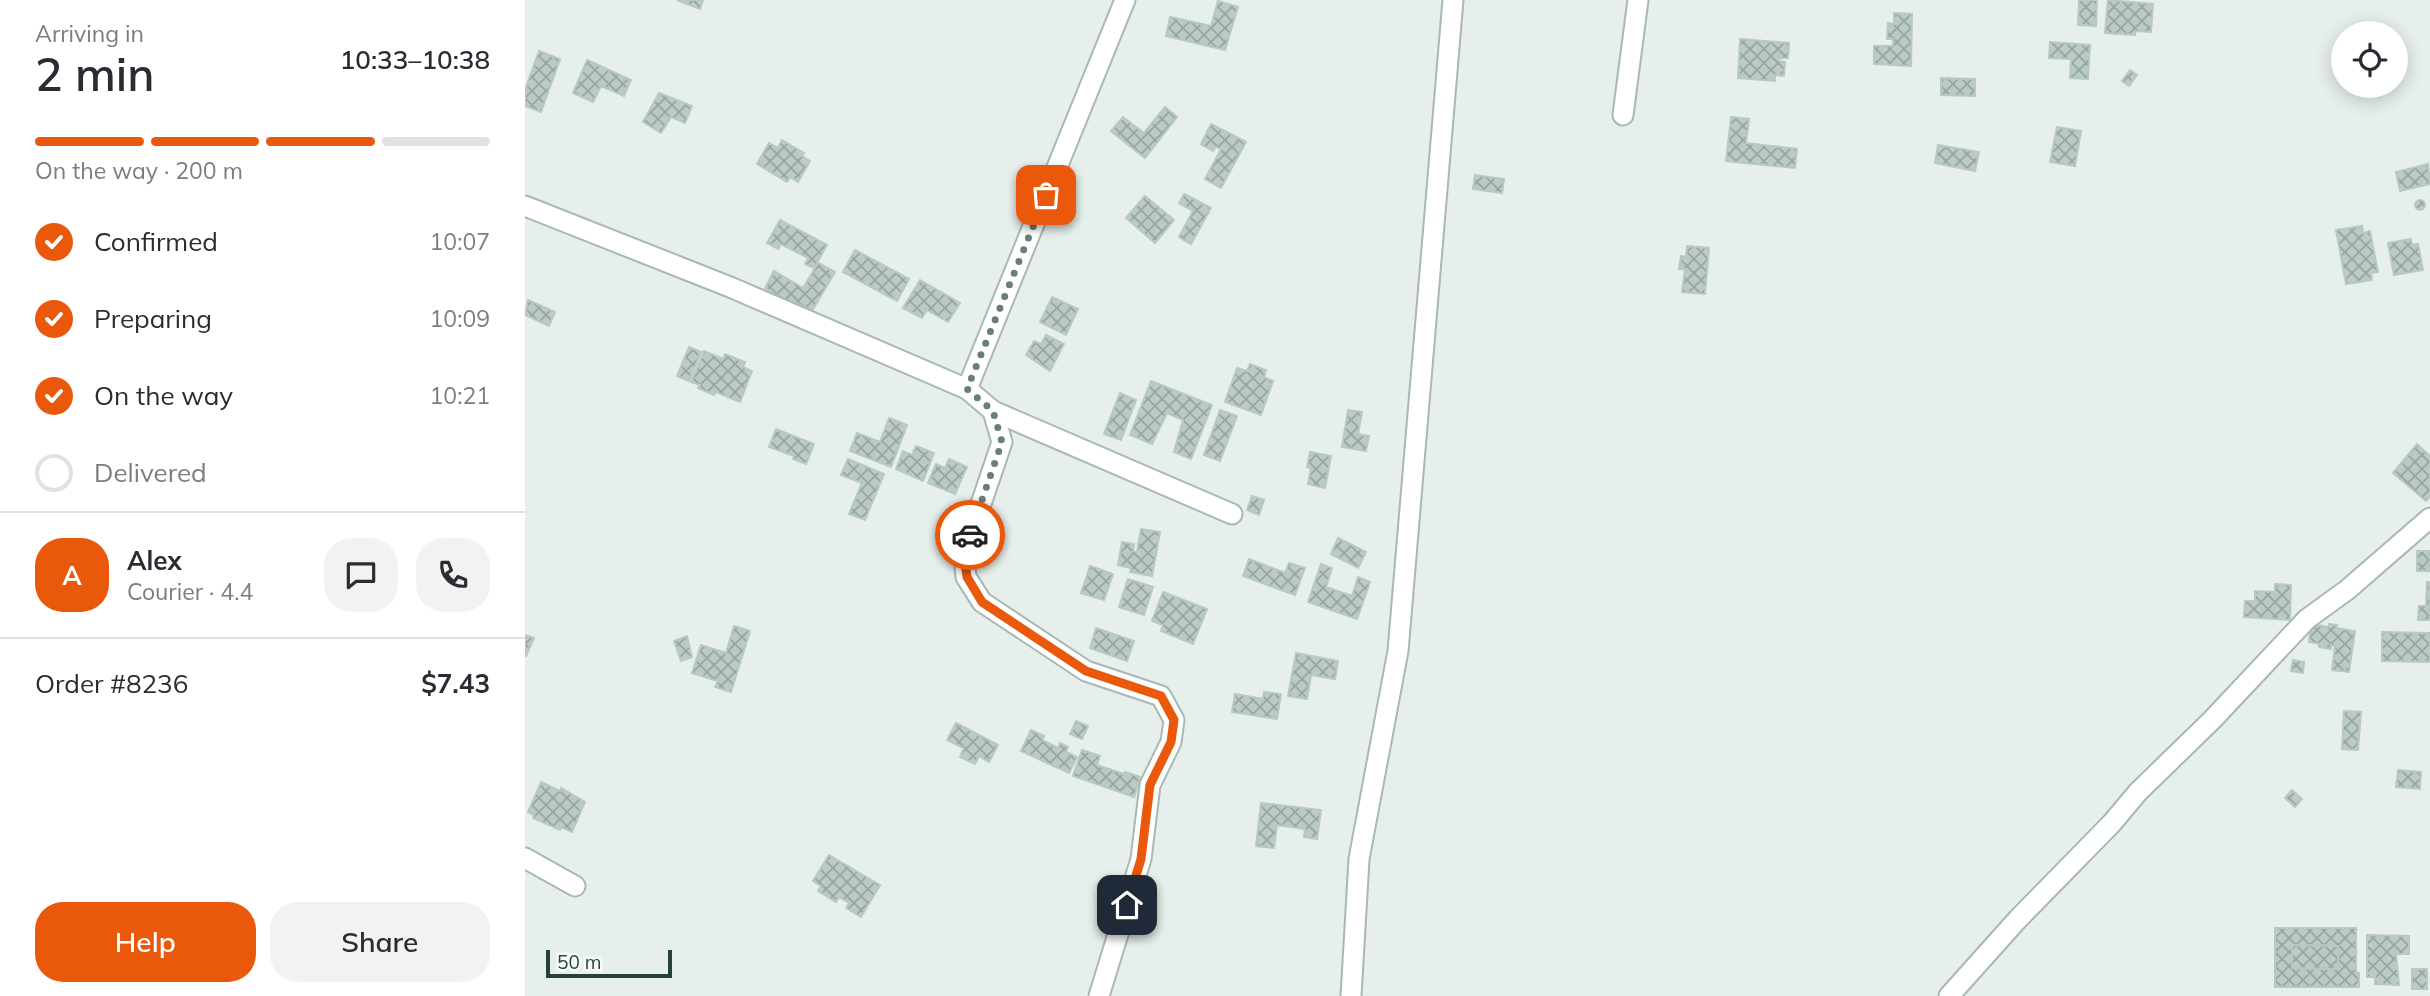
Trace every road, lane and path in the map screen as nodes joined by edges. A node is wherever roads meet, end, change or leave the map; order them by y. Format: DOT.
graph roads {
  1 [pos="1125,0"];
  2 [pos="1453,0"];
  3 [pos="1638,0"];
  4 [pos="1623,115"];
  5 [pos="525,206"];
  6 [pos="967,389"];
  7 [pos="993,411"];
  8 [pos="1232,514"];
  9 [pos="2430,517"];
  10 [pos="525,858"];
  11 [pos="575,886"];
  12 [pos="1099,996"];
  13 [pos="1351,996"];
  14 [pos="1949,996"];
  1 -- 6 [label="street"];
  2 -- 13 [label="street"];
  3 -- 4 [label="street"];
  5 -- 6 [label="street"];
  6 -- 7 [label="street"];
  7 -- 8 [label="street"];
  7 -- 12 [label="street"];
  9 -- 14 [label="street"];
  10 -- 11 [label="street"];
}
